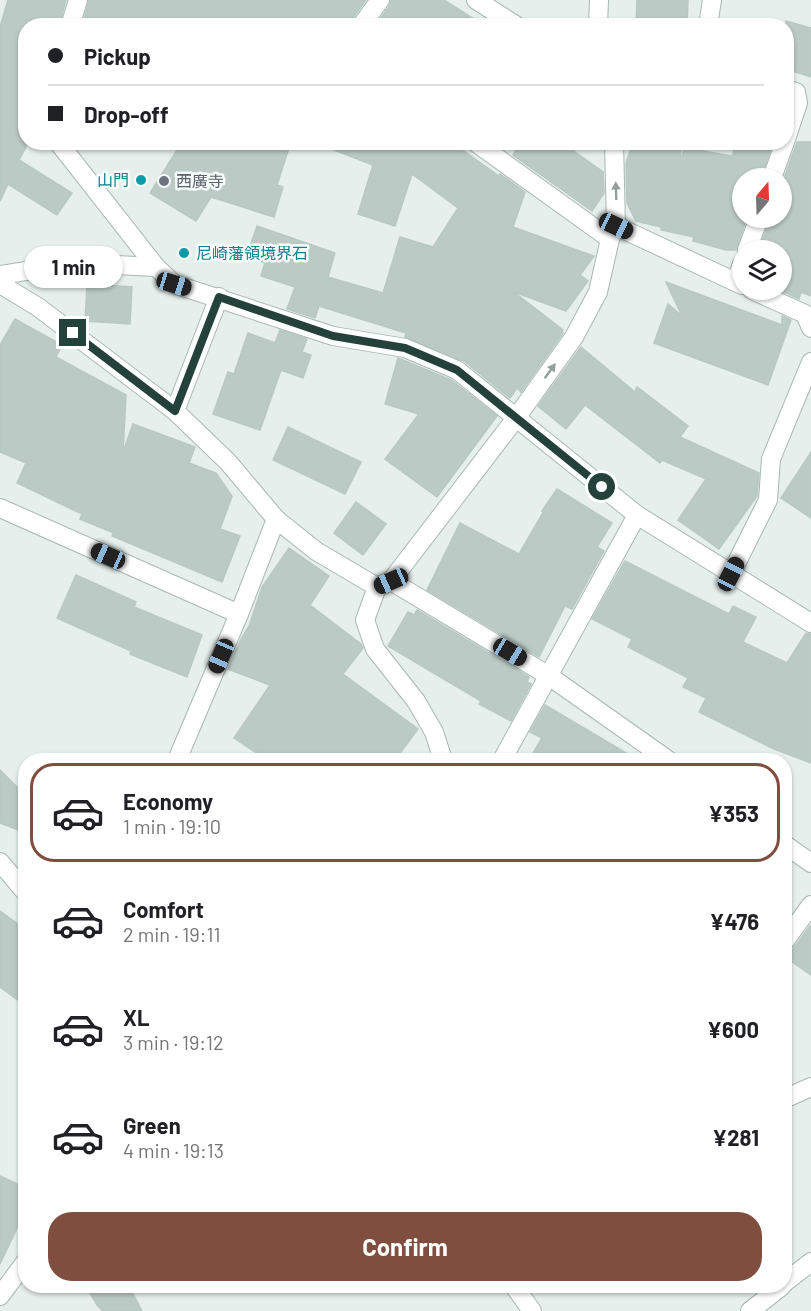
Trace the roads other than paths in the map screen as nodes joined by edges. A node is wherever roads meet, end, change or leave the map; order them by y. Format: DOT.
graph roads {
  1 [pos="78,0"];
  2 [pos="380,0"];
  3 [pos="476,0"];
  4 [pos="599,0"];
  5 [pos="712,0"];
  6 [pos="72,18"];
  7 [pos="367,18"];
  8 [pos="504,18"];
  9 [pos="598,18"];
  10 [pos="709,18"];
  11 [pos="794,91"];
  12 [pos="794,115"];
  13 [pos="64,150"];
  14 [pos="487,150"];
  15 [pos="614,150"];
  16 [pos="782,150"];
  17 [pos="776,168"];
  18 [pos="613,233"];
  19 [pos="156,267"];
  20 [pos="0,275"];
  21 [pos="732,281"];
  22 [pos="0,284"];
  23 [pos="219,297"];
  24 [pos="774,300"];
  25 [pos="811,328"];
  26 [pos="811,362"];
  27 [pos="175,411"];
  28 [pos="516,418"];
  29 [pos="0,508"];
  30 [pos="637,515"];
  31 [pos="276,519"];
  32 [pos="731,574"];
  33 [pos="384,584"];
  34 [pos="238,614"];
  35 [pos="811,623"];
  36 [pos="549,676"];
  37 [pos="180,753"];
  38 [pos="441,753"];
  39 [pos="506,753"];
  40 [pos="658,753"];
  41 [pos="792,850"];
  42 [pos="0,862"];
  43 [pos="811,863"];
  44 [pos="18,883"];
  45 [pos="811,905"];
  46 [pos="792,931"];
  47 [pos="811,1087"];
  48 [pos="792,1095"];
  49 [pos="811,1262"];
  50 [pos="18,1273"];
  51 [pos="792,1277"];
  52 [pos="517,1293"];
  53 [pos="772,1293"];
  54 [pos="0,1296"];
  55 [pos="522,1308"];
  56 [pos="750,1311"];
  1 -- 6 [label="street"];
  2 -- 7 [label="street"];
  3 -- 8 [label="street"];
  4 -- 9 [label="street"];
  5 -- 10 [label="street"];
  11 -- 12 [label="street"];
  13 -- 19 [label="street"];
  14 -- 18 [label="street"];
  18 -- 15 [label="street, one-way"];
  16 -- 17 [label="street"];
  18 -- 21 [label="street"];
  28 -- 18 [label="street, one-way"];
  19 -- 20 [label="street"];
  19 -- 23 [label="street"];
  22 -- 27 [label="street"];
  23 -- 27 [label="street"];
  23 -- 28 [label="street"];
  24 -- 25 [label="street"];
  26 -- 32 [label="street"];
  27 -- 31 [label="street"];
  28 -- 30 [label="street"];
  28 -- 33 [label="street"];
  29 -- 34 [label="street"];
  30 -- 32 [label="street"];
  30 -- 36 [label="street"];
  31 -- 33 [label="street"];
  31 -- 34 [label="street"];
  32 -- 35 [label="street"];
  33 -- 36 [label="street"];
  33 -- 38 [label="street"];
  34 -- 37 [label="street"];
  36 -- 39 [label="street"];
  36 -- 40 [label="street"];
  41 -- 43 [label="street"];
  42 -- 44 [label="street"];
  45 -- 46 [label="street"];
  47 -- 48 [label="street"];
  49 -- 51 [label="street"];
  50 -- 54 [label="street"];
  52 -- 55 [label="street"];
  53 -- 56 [label="street"];
}
